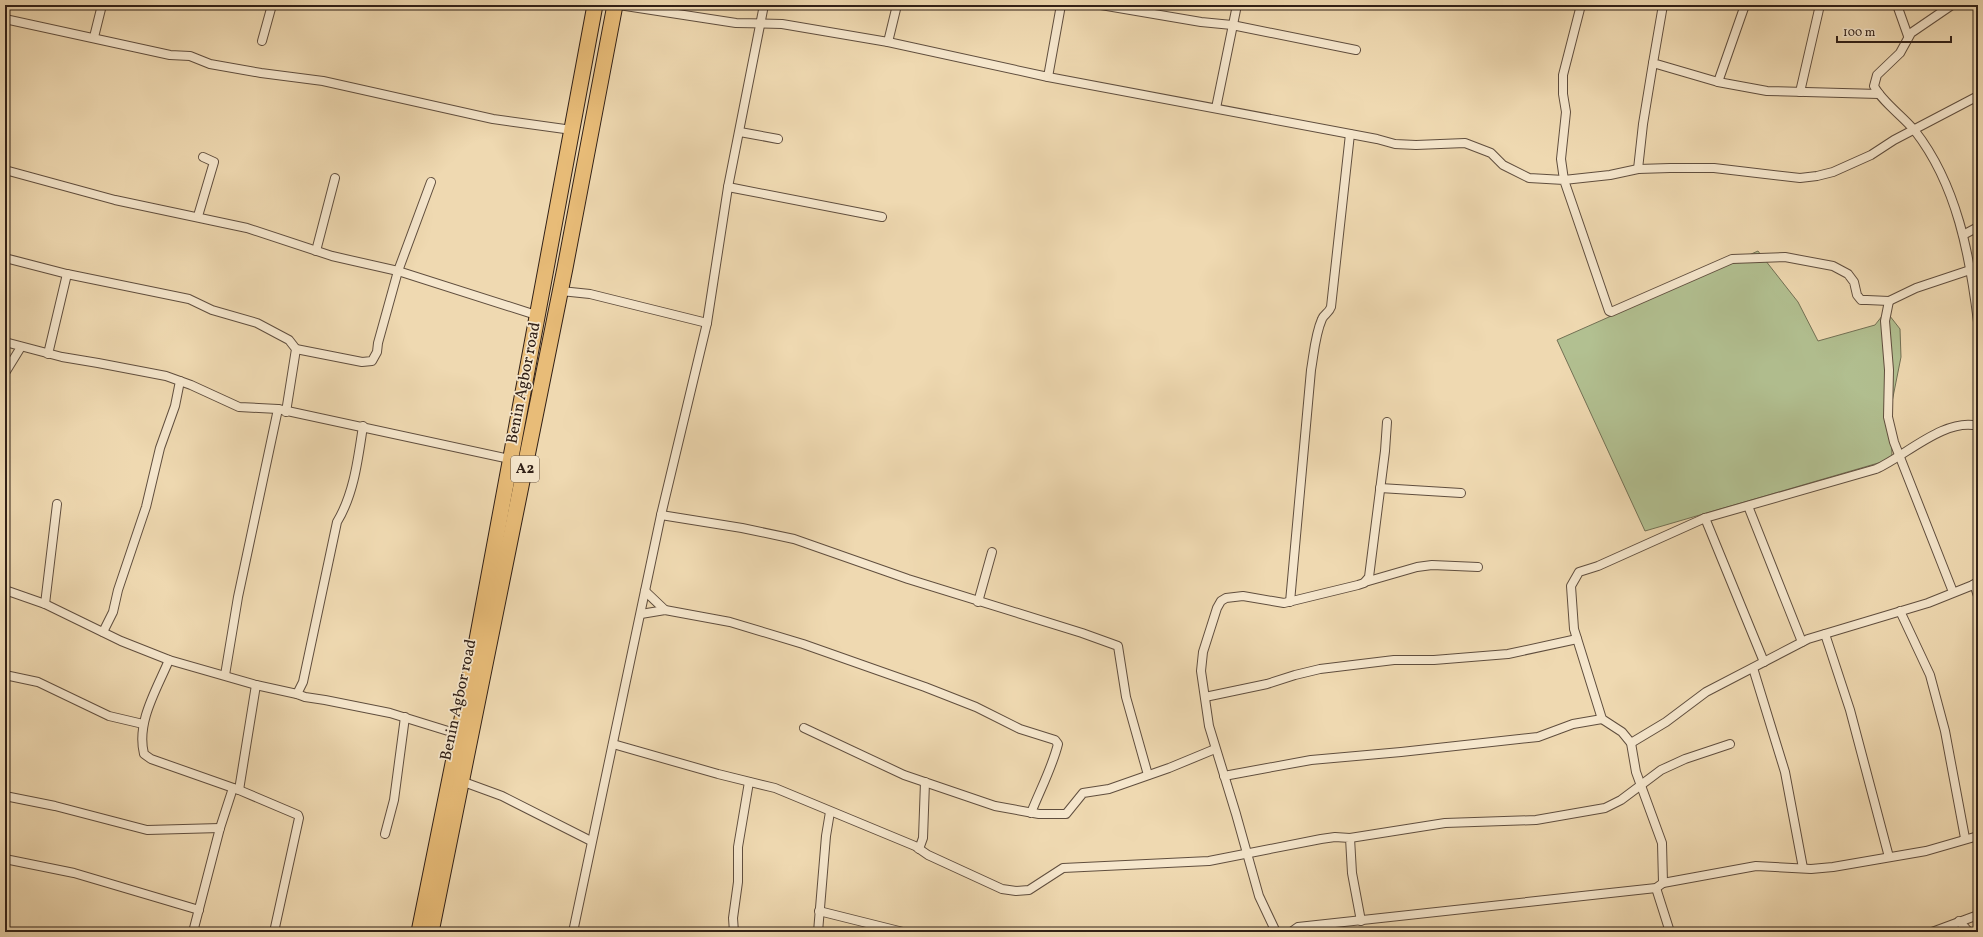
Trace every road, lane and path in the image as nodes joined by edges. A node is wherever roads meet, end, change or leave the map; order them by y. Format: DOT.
graph roads {
  1 [pos="102,5"];
  2 [pos="272,5"];
  3 [pos="595,5"];
  4 [pos="615,5"];
  5 [pos="619,5"];
  6 [pos="764,5"];
  7 [pos="897,5"];
  8 [pos="1061,5"];
  9 [pos="1101,5"];
  10 [pos="1237,5"];
  11 [pos="1581,5"];
  12 [pos="1663,5"];
  13 [pos="1745,5"];
  14 [pos="1820,5"];
  15 [pos="1897,5"];
  16 [pos="1952,5"];
  17 [pos="5,19"];
  18 [pos="759,25"];
  19 [pos="1232,25"];
  20 [pos="1908,36"];
  21 [pos="94,37"];
  22 [pos="262,41"];
  23 [pos="888,42"];
  24 [pos="1356,50"];
  25 [pos="1653,63"];
  26 [pos="1048,77"];
  27 [pos="1718,82"];
  28 [pos="1800,92"];
  29 [pos="1879,94"];
  30 [pos="1978,96"];
  31 [pos="1216,108"];
  32 [pos="572,130"];
  33 [pos="1915,131"];
  34 [pos="740,132"];
  35 [pos="1350,134"];
  36 [pos="778,139"];
  37 [pos="203,157"];
  38 [pos="1638,169"];
  39 [pos="5,170"];
  40 [pos="335,178"];
  41 [pos="1564,180"];
  42 [pos="431,182"];
  43 [pos="728,187"];
  44 [pos="198,216"];
  45 [pos="882,216"];
  46 [pos="1978,227"];
  47 [pos="1963,235"];
  48 [pos="316,250"];
  49 [pos="5,258"];
  50 [pos="1970,270"];
  51 [pos="398,271"];
  52 [pos="67,274"];
  53 [pos="560,291"];
  54 [pos="1890,301"];
  55 [pos="536,315"];
  56 [pos="1978,322"];
  57 [pos="707,323"];
  58 [pos="5,342"];
  59 [pos="21,347"];
  60 [pos="296,349"];
  61 [pos="48,354"];
  62 [pos="5,372"];
  63 [pos="180,381"];
  64 [pos="282,411"];
  65 [pos="1978,420"];
  66 [pos="1387,422"];
  67 [pos="362,426"];
  68 [pos="1978,427"];
  69 [pos="1899,454"];
  70 [pos="510,459"];
  71 [pos="1380,488"];
  72 [pos="1461,494"];
  73 [pos="57,504"];
  74 [pos="1748,506"];
  75 [pos="661,515"];
  76 [pos="1705,518"];
  77 [pos="992,552"];
  78 [pos="1478,567"];
  79 [pos="1364,583"];
  80 [pos="1976,583"];
  81 [pos="5,590"];
  82 [pos="645,592"];
  83 [pos="1953,592"];
  84 [pos="1978,596"];
  85 [pos="978,602"];
  86 [pos="1290,602"];
  87 [pos="45,604"];
  88 [pos="665,610"];
  89 [pos="1900,611"];
  90 [pos="640,614"];
  91 [pos="104,632"];
  92 [pos="1825,634"];
  93 [pos="1577,639"];
  94 [pos="1802,642"];
  95 [pos="168,660"];
  96 [pos="1764,662"];
  97 [pos="1753,668"];
  98 [pos="5,675"];
  99 [pos="225,675"];
  100 [pos="256,685"];
  101 [pos="297,694"];
  102 [pos="1205,697"];
  103 [pos="405,717"];
  104 [pos="1602,719"];
  105 [pos="143,724"];
  106 [pos="804,728"];
  107 [pos="464,735"];
  108 [pos="1630,743"];
  109 [pos="613,744"];
  110 [pos="1730,744"];
  111 [pos="1215,749"];
  112 [pos="1148,775"];
  113 [pos="1224,776"];
  114 [pos="461,781"];
  115 [pos="749,782"];
  116 [pos="925,782"];
  117 [pos="1641,786"];
  118 [pos="236,789"];
  119 [pos="5,796"];
  120 [pos="830,812"];
  121 [pos="1031,813"];
  122 [pos="220,828"];
  123 [pos="385,834"];
  124 [pos="1978,836"];
  125 [pos="1350,838"];
  126 [pos="1965,838"];
  127 [pos="591,841"];
  128 [pos="919,849"];
  129 [pos="1246,852"];
  130 [pos="1889,857"];
  131 [pos="5,859"];
  132 [pos="1803,868"];
  133 [pos="1664,883"];
  134 [pos="1656,888"];
  135 [pos="198,910"];
  136 [pos="820,911"];
  137 [pos="1978,915"];
  138 [pos="1361,921"];
  139 [pos="1959,921"];
  140 [pos="193,932"];
  141 [pos="274,932"];
  142 [pos="419,932"];
  143 [pos="431,932"];
  144 [pos="573,932"];
  145 [pos="734,932"];
  146 [pos="818,932"];
  147 [pos="903,932"];
  148 [pos="1276,932"];
  149 [pos="1290,932"];
  150 [pos="1670,932"];
  151 [pos="1932,932"];
  152 [pos="1969,932"];
  1 -- 21 [label="street"];
  2 -- 22 [label="street"];
  3 -- 32 [label="highway, Benin Agbor road / A2"];
  4 -- 53 [label="highway, Benin Agbor road / A2"];
  5 -- 18 [label="street"];
  6 -- 18 [label="street"];
  7 -- 23 [label="street"];
  8 -- 26 [label="street"];
  9 -- 19 [label="street"];
  10 -- 19 [label="street"];
  11 -- 41 [label="street"];
  12 -- 25 [label="street"];
  13 -- 27 [label="street"];
  14 -- 28 [label="street"];
  15 -- 20 [label="street"];
  16 -- 20 [label="street"];
  17 -- 21 [label="street"];
  18 -- 23 [label="street"];
  18 -- 34 [label="street"];
  19 -- 24 [label="street"];
  19 -- 31 [label="street"];
  20 -- 29 [label="street"];
  21 -- 32 [label="street"];
  23 -- 26 [label="street"];
  25 -- 27 [label="street"];
  25 -- 38 [label="street"];
  26 -- 31 [label="street"];
  27 -- 28 [label="street"];
  28 -- 29 [label="street"];
  29 -- 33 [label="street"];
  30 -- 33 [label="street"];
  31 -- 35 [label="street"];
  32 -- 55 [label="highway, Benin Agbor road / A2"];
  33 -- 38 [label="street"];
  33 -- 47 [label="street"];
  34 -- 36 [label="street"];
  34 -- 43 [label="street"];
  35 -- 41 [label="street"];
  35 -- 86 [label="street"];
  37 -- 44 [label="street"];
  38 -- 41 [label="street"];
  39 -- 44 [label="street"];
  40 -- 48 [label="street"];
  41 -- 54 [label="street"];
  42 -- 51 [label="street"];
  43 -- 45 [label="street"];
  43 -- 57 [label="street"];
  44 -- 48 [label="street"];
  46 -- 47 [label="street"];
  47 -- 50 [label="street"];
  48 -- 51 [label="street"];
  49 -- 52 [label="street"];
  50 -- 54 [label="street"];
  50 -- 56 [label="street"];
  51 -- 55 [label="street"];
  51 -- 60 [label="street"];
  52 -- 60 [label="street"];
  52 -- 61 [label="street"];
  53 -- 57 [label="street"];
  53 -- 107 [label="highway, Benin Agbor road / A2"];
  54 -- 69 [label="street"];
  55 -- 70 [label="highway, Benin Agbor road / A2"];
  57 -- 75 [label="street"];
  58 -- 59 [label="street"];
  59 -- 61 [label="street"];
  59 -- 62 [label="street"];
  60 -- 64 [label="street"];
  61 -- 63 [label="street"];
  63 -- 64 [label="street"];
  63 -- 91 [label="street"];
  64 -- 67 [label="street"];
  64 -- 99 [label="street"];
  65 -- 68 [label="street"];
  66 -- 71 [label="street"];
  67 -- 70 [label="street"];
  67 -- 101 [label="street"];
  68 -- 69 [label="street"];
  69 -- 74 [label="street"];
  69 -- 83 [label="street"];
  70 -- 107 [label="highway, Benin Agbor road / A2"];
  71 -- 72 [label="street"];
  71 -- 79 [label="street"];
  73 -- 87 [label="street"];
  74 -- 76 [label="street"];
  74 -- 94 [label="street"];
  75 -- 82 [label="street"];
  75 -- 85 [label="street"];
  76 -- 93 [label="street"];
  76 -- 96 [label="street"];
  77 -- 85 [label="street"];
  78 -- 79 [label="street"];
  79 -- 86 [label="street"];
  80 -- 83 [label="street"];
  80 -- 84 [label="street"];
  81 -- 87 [label="street"];
  82 -- 88 [label="street"];
  82 -- 90 [label="street"];
  83 -- 89 [label="street"];
  85 -- 112 [label="street"];
  86 -- 102 [label="street"];
  87 -- 91 [label="street"];
  88 -- 90 [label="street"];
  88 -- 121 [label="street"];
  89 -- 92 [label="street"];
  89 -- 126 [label="street"];
  90 -- 109 [label="street"];
  91 -- 95 [label="street"];
  92 -- 94 [label="street"];
  92 -- 130 [label="street"];
  93 -- 102 [label="street"];
  93 -- 104 [label="street"];
  94 -- 96 [label="street"];
  95 -- 99 [label="street"];
  95 -- 105 [label="street"];
  96 -- 97 [label="street"];
  97 -- 108 [label="street"];
  97 -- 132 [label="street"];
  98 -- 105 [label="street"];
  99 -- 100 [label="street"];
  100 -- 101 [label="street"];
  100 -- 118 [label="street"];
  101 -- 103 [label="street"];
  102 -- 111 [label="street"];
  103 -- 107 [label="street"];
  103 -- 123 [label="street"];
  104 -- 108 [label="street"];
  104 -- 113 [label="street"];
  105 -- 118 [label="street"];
  106 -- 116 [label="street"];
  107 -- 114 [label="highway, Benin Agbor road / A2"];
  107 -- 142 [label="highway, Benin Agbor road / A2"];
  108 -- 117 [label="street"];
  109 -- 115 [label="street"];
  109 -- 127 [label="street"];
  110 -- 117 [label="street"];
  111 -- 112 [label="street"];
  111 -- 113 [label="street"];
  112 -- 121 [label="street"];
  113 -- 129 [label="street"];
  114 -- 127 [label="street"];
  114 -- 143 [label="highway, Benin Agbor road / A2"];
  115 -- 120 [label="street"];
  115 -- 145 [label="street"];
  116 -- 121 [label="street"];
  116 -- 128 [label="street"];
  117 -- 125 [label="street"];
  117 -- 133 [label="street"];
  118 -- 122 [label="street"];
  118 -- 141 [label="street"];
  119 -- 122 [label="street"];
  120 -- 128 [label="street"];
  120 -- 136 [label="street"];
  122 -- 135 [label="street"];
  124 -- 126 [label="street"];
  125 -- 129 [label="street"];
  125 -- 138 [label="street"];
  126 -- 130 [label="street"];
  127 -- 144 [label="street"];
  128 -- 129 [label="street"];
  129 -- 148 [label="street"];
  130 -- 132 [label="street"];
  131 -- 135 [label="street"];
  132 -- 133 [label="street"];
  133 -- 134 [label="street"];
  134 -- 138 [label="street"];
  134 -- 150 [label="street"];
  135 -- 140 [label="street"];
  136 -- 146 [label="street"];
  136 -- 147 [label="street"];
  137 -- 139 [label="street"];
  138 -- 149 [label="street"];
  139 -- 151 [label="street"];
  139 -- 152 [label="street"];
}
